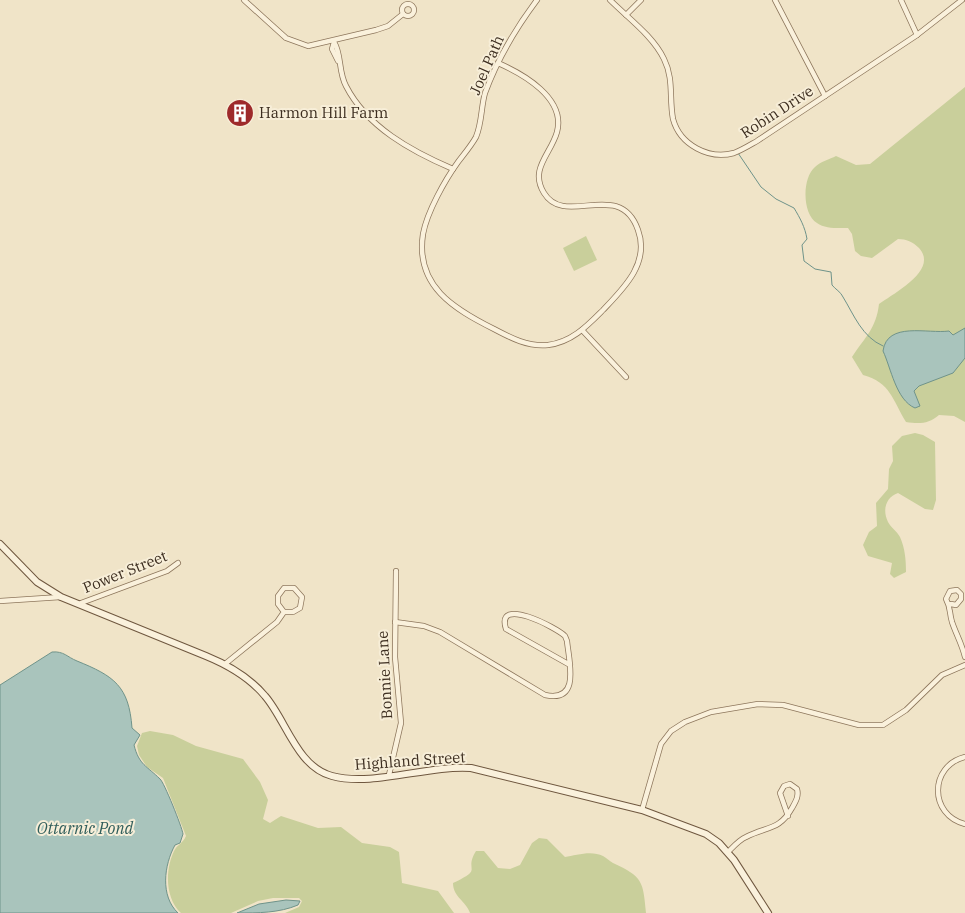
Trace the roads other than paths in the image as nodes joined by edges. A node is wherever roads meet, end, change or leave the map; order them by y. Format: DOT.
graph roads {
  1 [pos="244,0"];
  2 [pos="537,0"];
  3 [pos="610,0"];
  4 [pos="641,0"];
  5 [pos="775,0"];
  6 [pos="901,0"];
  7 [pos="962,0"];
  8 [pos="403,14"];
  9 [pos="626,15"];
  10 [pos="917,35"];
  11 [pos="334,42"];
  12 [pos="498,63"];
  13 [pos="825,96"];
  14 [pos="453,169"];
  15 [pos="582,330"];
  16 [pos="626,377"];
  17 [pos="0,544"];
  18 [pos="178,563"];
  19 [pos="396,571"];
  20 [pos="61,597"];
  21 [pos="0,601"];
  22 [pos="81,604"];
  23 [pos="951,604"];
  24 [pos="284,612"];
  25 [pos="395,622"];
  26 [pos="965,657"];
  27 [pos="225,664"];
  28 [pos="570,665"];
  29 [pos="965,665"];
  30 [pos="965,758"];
  31 [pos="389,775"];
  32 [pos="642,810"];
  33 [pos="788,816"];
  34 [pos="965,824"];
  35 [pos="728,852"];
  36 [pos="768,913"];
  1 -- 11 [label="street"];
  2 -- 12 [label="street, Joel Path"];
  3 -- 9 [label="street, Robin Drive"];
  4 -- 9 [label="street"];
  5 -- 13 [label="street"];
  6 -- 10 [label="street"];
  7 -- 10 [label="street, Robin Drive"];
  8 -- 11 [label="street"];
  9 -- 13 [label="street, Robin Drive"];
  10 -- 13 [label="street, Robin Drive"];
  11 -- 14 [label="street"];
  12 -- 14 [label="street, Joel Path"];
  12 -- 15 [label="street, Joel Path"];
  14 -- 15 [label="street, Joel Path"];
  15 -- 16 [label="street"];
  17 -- 20 [label="street, Highland Street"];
  18 -- 22 [label="street, Power Street"];
  19 -- 25 [label="street, Bonnie Lane"];
  20 -- 21 [label="street"];
  20 -- 22 [label="street, Highland Street"];
  22 -- 27 [label="street, Highland Street"];
  23 -- 26 [label="street"];
  24 -- 24 [label="street"];
  24 -- 27 [label="street"];
  25 -- 28 [label="street"];
  25 -- 31 [label="street, Bonnie Lane"];
  27 -- 31 [label="street, Highland Street"];
  28 -- 28 [label="street"];
  29 -- 32 [label="street"];
  30 -- 34 [label="street"];
  31 -- 32 [label="street, Highland Street"];
  32 -- 35 [label="street, Highland Street"];
  33 -- 33 [label="street"];
  33 -- 35 [label="street"];
  35 -- 36 [label="street, Highland Street"];
}
